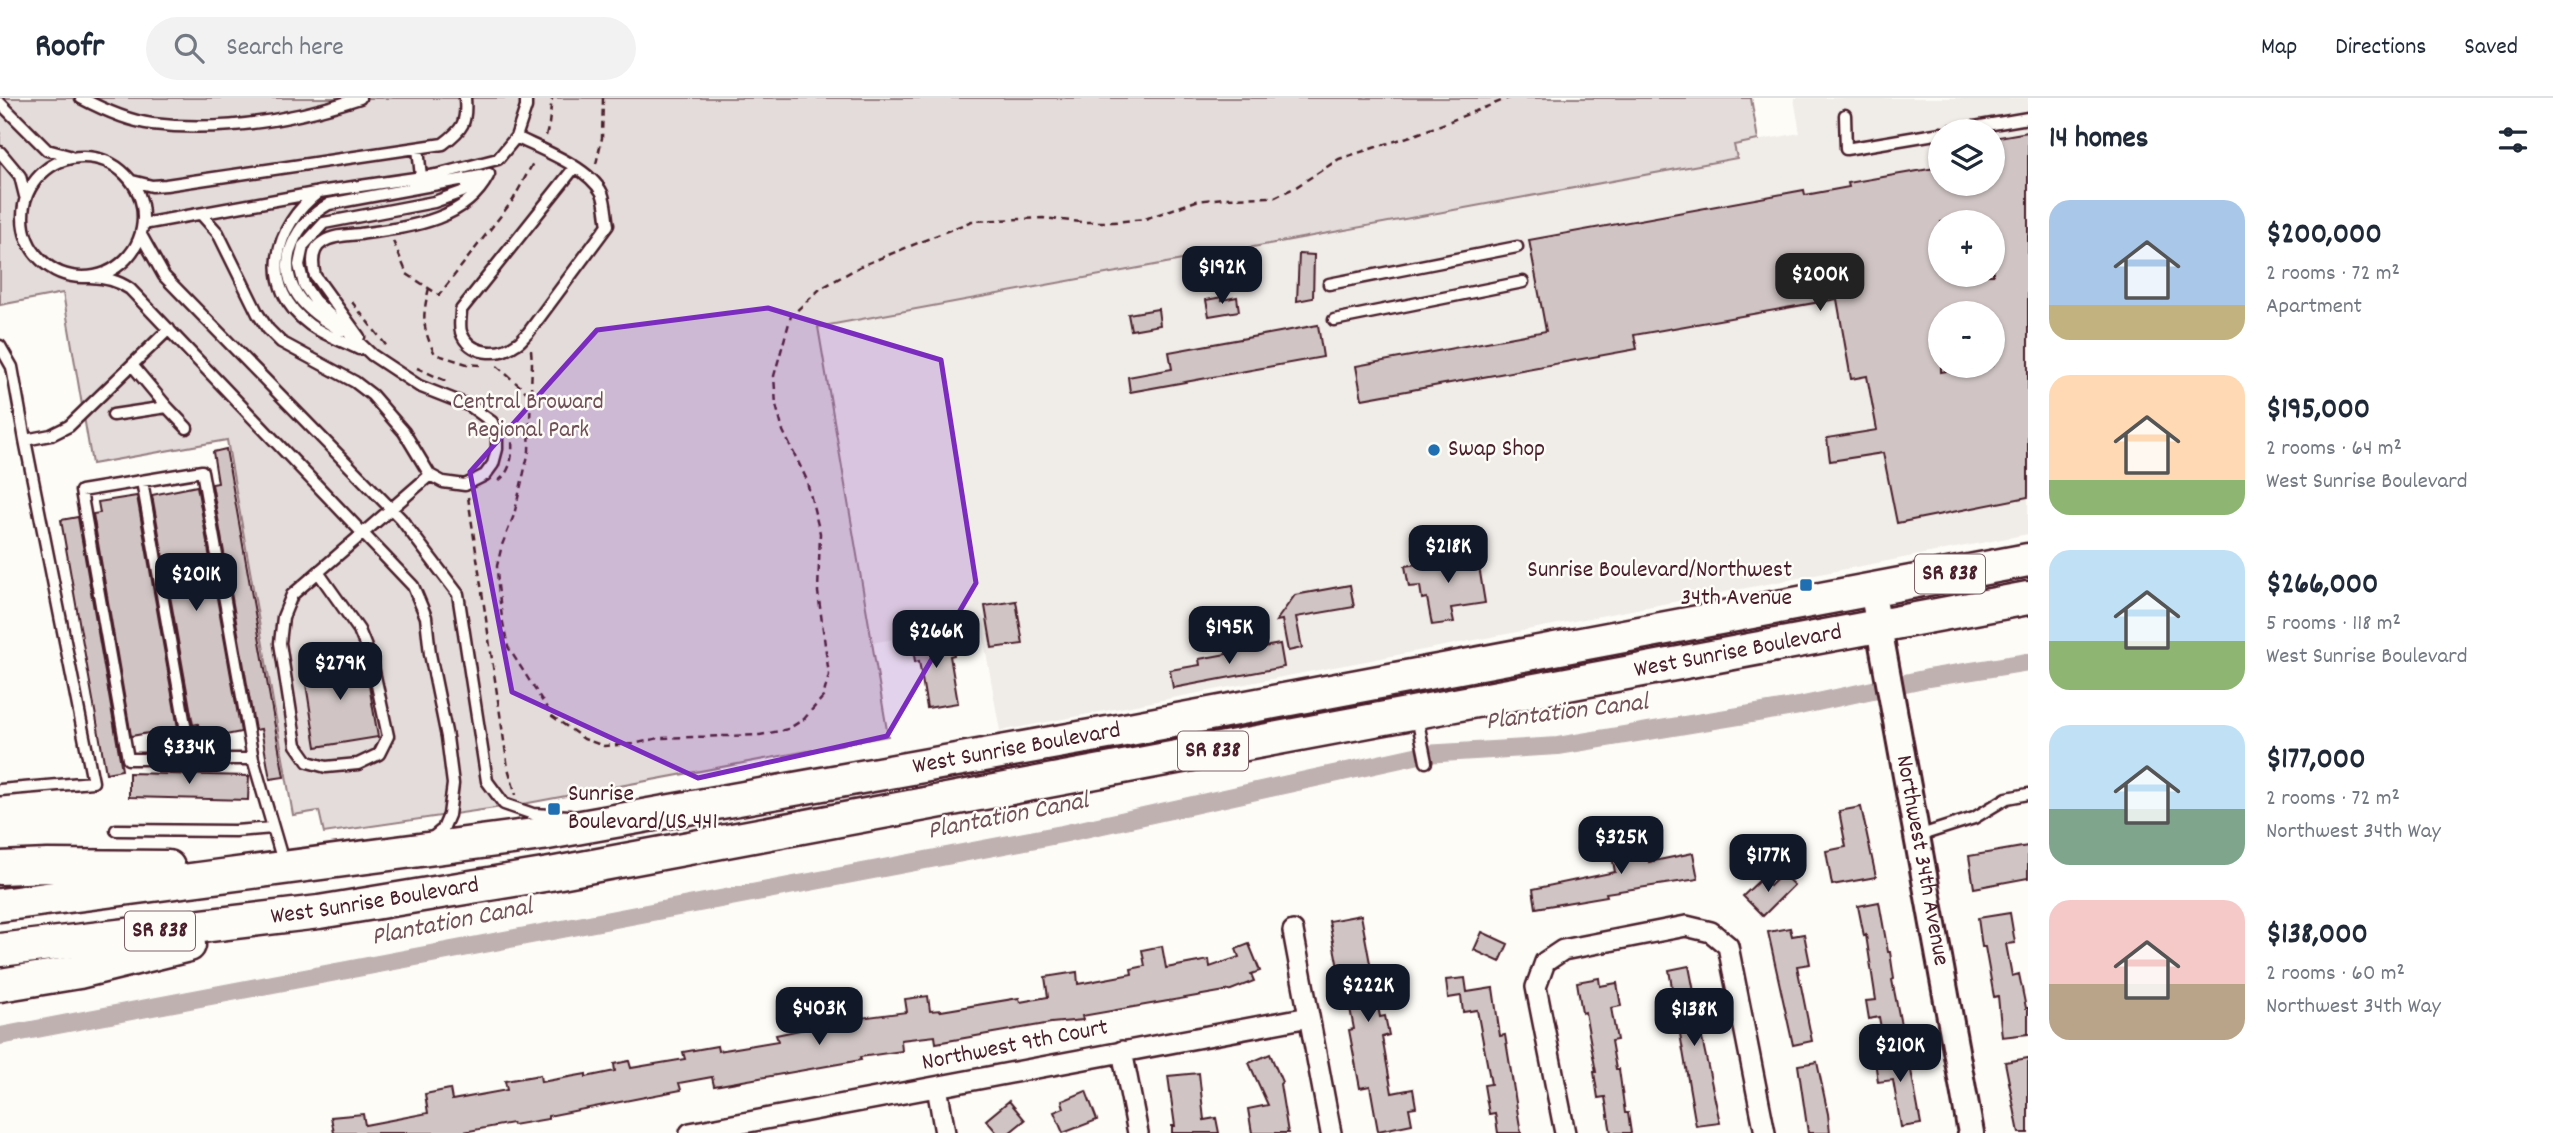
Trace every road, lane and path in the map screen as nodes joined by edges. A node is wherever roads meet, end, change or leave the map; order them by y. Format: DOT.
graph roads {
  1 [pos="81,98"];
  2 [pos="360,98"];
  3 [pos="526,98"];
  4 [pos="552,98"];
  5 [pos="604,98"];
  6 [pos="1509,98"];
  7 [pos="464,99"];
  8 [pos="0,103"];
  9 [pos="1845,115"];
  10 [pos="2028,118"];
  11 [pos="2005,122"];
  12 [pos="1928,135"];
  13 [pos="516,137"];
  14 [pos="418,148"];
  15 [pos="541,149"];
  16 [pos="0,152"];
  17 [pos="73,157"];
  18 [pos="498,159"];
  19 [pos="575,168"];
  20 [pos="489,174"];
  21 [pos="421,177"];
  22 [pos="132,181"];
  23 [pos="592,181"];
  24 [pos="319,192"];
  25 [pos="25,198"];
  26 [pos="201,214"];
  27 [pos="142,229"];
  28 [pos="392,239"];
  29 [pos="1517,247"];
  30 [pos="90,277"];
  31 [pos="1524,282"];
  32 [pos="1329,284"];
  33 [pos="349,299"];
  34 [pos="1334,320"];
  35 [pos="169,329"];
  36 [pos="528,333"];
  37 [pos="353,338"];
  38 [pos="0,346"];
  39 [pos="388,349"];
  40 [pos="372,355"];
  41 [pos="132,365"];
  42 [pos="417,368"];
  43 [pos="448,382"];
  44 [pos="167,407"];
  45 [pos="113,415"];
  46 [pos="187,428"];
  47 [pos="510,430"];
  48 [pos="25,440"];
  49 [pos="430,475"];
  50 [pos="142,481"];
  51 [pos="491,484"];
  52 [pos="468,497"];
  53 [pos="391,509"];
  54 [pos="363,533"];
  55 [pos="2028,560"];
  56 [pos="318,572"];
  57 [pos="1872,589"];
  58 [pos="2028,598"];
  59 [pos="1879,626"];
  60 [pos="1404,676"];
  61 [pos="1416,713"];
  62 [pos="191,759"];
  63 [pos="253,759"];
  64 [pos="1426,762"];
  65 [pos="1135,766"];
  66 [pos="0,790"];
  67 [pos="2028,794"];
  68 [pos="517,799"];
  69 [pos="631,819"];
  70 [pos="273,828"];
  71 [pos="116,830"];
  72 [pos="1917,836"];
  73 [pos="413,851"];
  74 [pos="0,868"];
  75 [pos="285,869"];
  76 [pos="0,905"];
  77 [pos="319,912"];
  78 [pos="1293,930"];
  79 [pos="0,950"];
  80 [pos="0,985"];
  81 [pos="1309,1017"];
  82 [pos="1122,1051"];
  83 [pos="937,1087"];
  84 [pos="690,1133"];
  85 [pos="945,1133"];
  86 [pos="1138,1133"];
  87 [pos="1331,1133"];
  88 [pos="1565,1133"];
  89 [pos="1765,1133"];
  90 [pos="1971,1133"];
  1 -- 2 [label="lane"];
  3 -- 13 [label="lane"];
  4 -- 15 [label="path"];
  5 -- 23 [label="path"];
  6 -- 36 [label="path"];
  7 -- 14 [label="lane"];
  8 -- 17 [label="lane"];
  9 -- 12 [label="lane"];
  10 -- 11 [label="lane"];
  13 -- 15 [label="lane"];
  13 -- 18 [label="lane"];
  14 -- 21 [label="lane"];
  14 -- 22 [label="lane"];
  15 -- 19 [label="lane"];
  15 -- 28 [label="path"];
  16 -- 25 [label="lane"];
  17 -- 22 [label="lane"];
  17 -- 25 [label="lane"];
  18 -- 20 [label="lane"];
  18 -- 21 [label="lane"];
  19 -- 23 [label="lane"];
  19 -- 36 [label="lane"];
  20 -- 37 [label="lane"];
  20 -- 37 [label="lane"];
  20 -- 40 [label="lane"];
  21 -- 24 [label="lane"];
  22 -- 27 [label="lane"];
  23 -- 36 [label="lane"];
  24 -- 26 [label="lane"];
  24 -- 40 [label="lane"];
  25 -- 30 [label="lane"];
  26 -- 27 [label="lane"];
  26 -- 49 [label="lane"];
  27 -- 30 [label="lane"];
  27 -- 53 [label="lane"];
  29 -- 32 [label="lane"];
  30 -- 35 [label="lane"];
  31 -- 34 [label="lane"];
  33 -- 39 [label="path"];
  35 -- 41 [label="lane"];
  35 -- 54 [label="lane"];
  37 -- 40 [label="lane"];
  38 -- 48 [label="lane"];
  40 -- 49 [label="lane"];
  41 -- 44 [label="lane"];
  41 -- 48 [label="lane"];
  42 -- 43 [label="path"];
  44 -- 45 [label="lane"];
  44 -- 46 [label="lane"];
  47 -- 51 [label="path"];
  48 -- 66 [label="lane"];
  49 -- 53 [label="lane"];
  50 -- 62 [label="lane"];
  50 -- 62 [label="lane"];
  50 -- 63 [label="lane"];
  52 -- 68 [label="path"];
  53 -- 54 [label="lane"];
  53 -- 69 [label="lane"];
  54 -- 56 [label="lane"];
  54 -- 73 [label="lane"];
  55 -- 57 [label="main road, West Sunrise Boulevard / SR 838"];
  56 -- 56 [label="lane"];
  57 -- 59 [label="street, Northwest 34th Avenue"];
  57 -- 60 [label="main road, West Sunrise Boulevard / SR 838"];
  58 -- 59 [label="main road, West Sunrise Boulevard / SR 838"];
  59 -- 61 [label="main road, West Sunrise Boulevard / SR 838"];
  59 -- 72 [label="street, Northwest 34th Avenue"];
  60 -- 65 [label="main road"];
  60 -- 69 [label="main road, West Sunrise Boulevard / SR 838"];
  61 -- 64 [label="lane"];
  61 -- 65 [label="main road, West Sunrise Boulevard / SR 838"];
  62 -- 63 [label="lane"];
  63 -- 70 [label="lane"];
  65 -- 77 [label="main road, West Sunrise Boulevard / SR 838"];
  67 -- 72 [label="lane"];
  69 -- 73 [label="main road, West Sunrise Boulevard / SR 838"];
  70 -- 71 [label="lane"];
  70 -- 75 [label="lane"];
  72 -- 90 [label="street, Northwest 34th Avenue"];
  73 -- 75 [label="main road, West Sunrise Boulevard / SR 838"];
  74 -- 75 [label="main road"];
  75 -- 76 [label="main road, West Sunrise Boulevard / SR 838"];
  77 -- 79 [label="main road, West Sunrise Boulevard / SR 838"];
  77 -- 80 [label="main road"];
  78 -- 81 [label="street"];
  81 -- 82 [label="street, Northwest 9th Court"];
  81 -- 87 [label="street"];
  82 -- 83 [label="street, Northwest 9th Court"];
  82 -- 86 [label="street"];
  83 -- 84 [label="street, Northwest 9th Court"];
  83 -- 85 [label="street"];
  88 -- 89 [label="street"];
}
